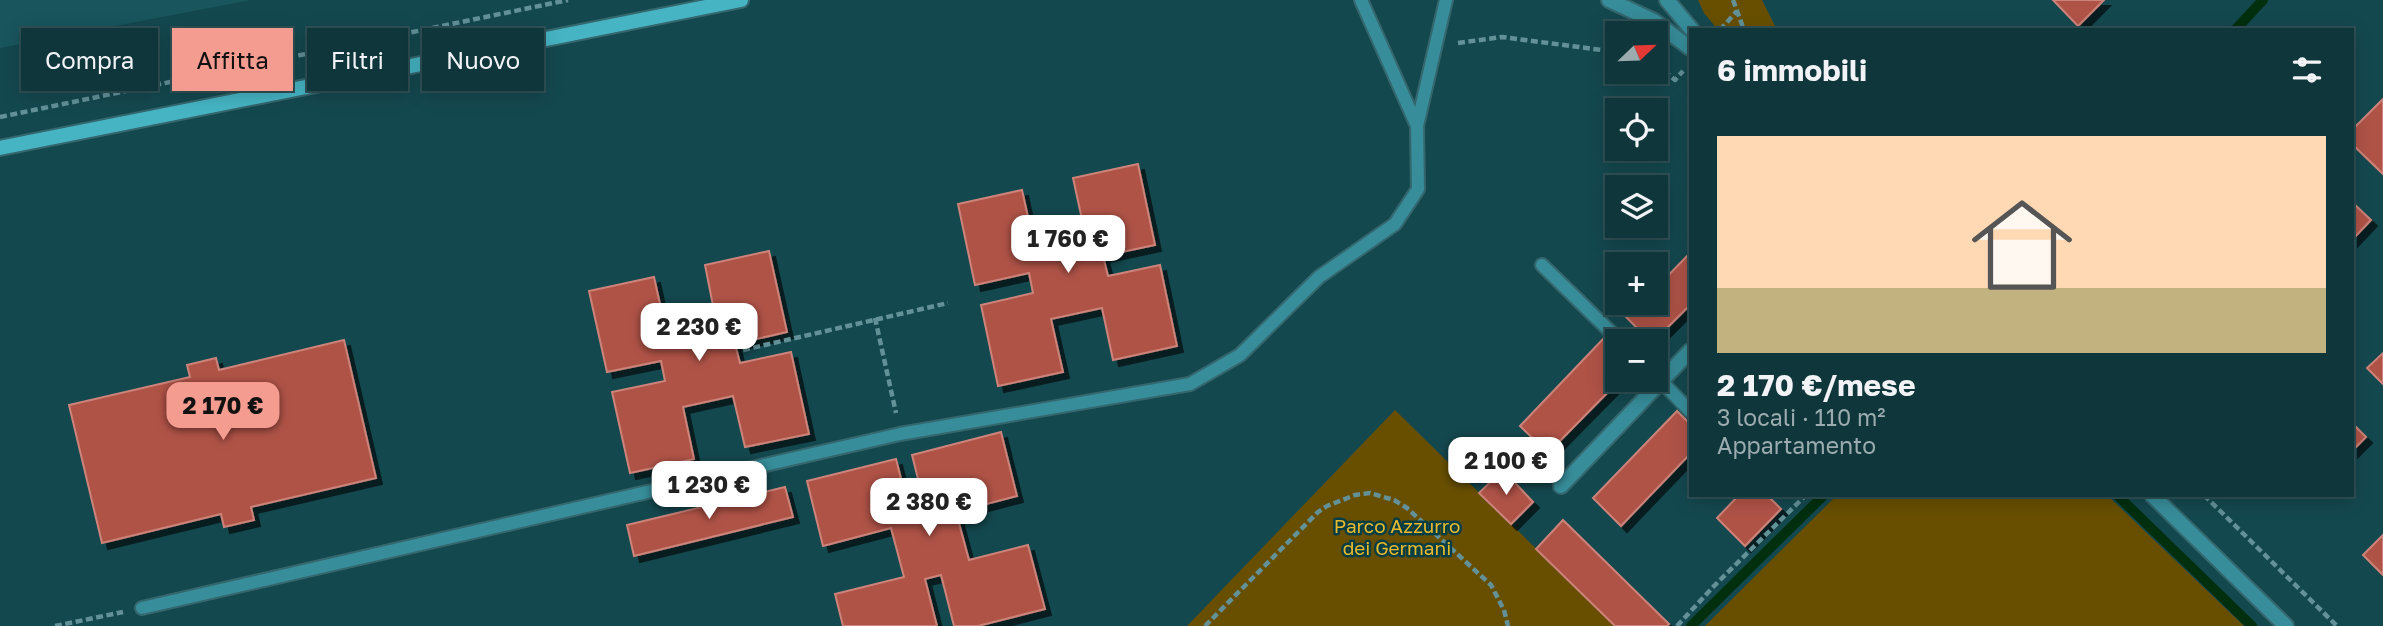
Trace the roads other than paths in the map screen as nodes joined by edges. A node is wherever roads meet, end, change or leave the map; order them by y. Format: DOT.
graph roads {
  1 [pos="741,0"];
  2 [pos="1361,0"];
  3 [pos="1446,0"];
  4 [pos="1609,0"];
  5 [pos="1667,0"];
  6 [pos="1690,28"];
  7 [pos="1689,47"];
  8 [pos="1417,126"];
  9 [pos="0,148"];
  10 [pos="1542,265"];
  11 [pos="1608,329"];
  12 [pos="1689,352"];
  13 [pos="1668,370"];
  14 [pos="1668,389"];
  15 [pos="1646,392"];
  16 [pos="1689,410"];
  17 [pos="1561,486"];
  18 [pos="2154,497"];
  19 [pos="142,608"];
  20 [pos="2286,626"];
  1 -- 9 [label="main road"];
  2 -- 8 [label="lane"];
  3 -- 8 [label="lane"];
  4 -- 7 [label="street"];
  5 -- 6 [label="street"];
  8 -- 19 [label="lane"];
  10 -- 11 [label="lane"];
  12 -- 13 [label="street"];
  14 -- 16 [label="lane"];
  15 -- 17 [label="street"];
  18 -- 20 [label="street"];
}
